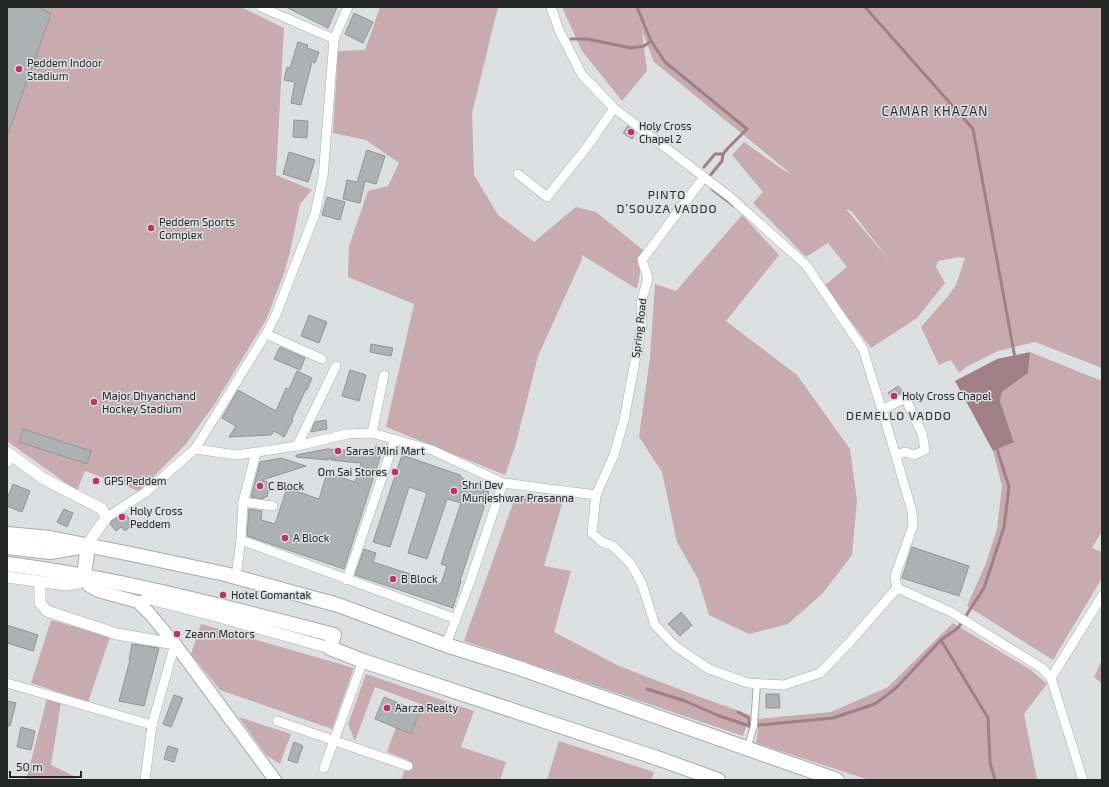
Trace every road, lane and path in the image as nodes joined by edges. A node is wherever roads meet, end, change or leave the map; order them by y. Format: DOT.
graph roads {
  1 [pos="261,7"];
  2 [pos="348,7"];
  3 [pos="551,7"];
  4 [pos="334,39"];
  5 [pos="614,108"];
  6 [pos="518,174"];
  7 [pos="702,176"];
  8 [pos="266,334"];
  9 [pos="322,358"];
  10 [pos="336,366"];
  11 [pos="384,375"];
  12 [pos="882,410"];
  13 [pos="372,433"];
  14 [pos="395,439"];
  15 [pos="297,446"];
  16 [pos="195,449"];
  17 [pos="256,453"];
  18 [pos="896,455"];
  19 [pos="8,457"];
  20 [pos="503,483"];
  21 [pos="596,495"];
  22 [pos="243,502"];
  23 [pos="273,506"];
  24 [pos="106,518"];
  25 [pos="7,534"];
  26 [pos="241,540"];
  27 [pos="88,545"];
  28 [pos="7,547"];
  29 [pos="7,564"];
  30 [pos="84,575"];
  31 [pos="7,577"];
  32 [pos="236,577"];
  33 [pos="19,579"];
  34 [pos="347,580"];
  35 [pos="40,582"];
  36 [pos="7,583"];
  37 [pos="897,588"];
  38 [pos="1102,596"];
  39 [pos="138,602"];
  40 [pos="456,620"];
  41 [pos="174,644"];
  42 [pos="446,645"];
  43 [pos="330,648"];
  44 [pos="363,661"];
  45 [pos="1051,678"];
  46 [pos="7,683"];
  47 [pos="757,683"];
  48 [pos="277,721"];
  49 [pos="152,725"];
  50 [pos="334,741"];
  51 [pos="747,749"];
  52 [pos="408,766"];
  53 [pos="324,768"];
  54 [pos="145,780"];
  55 [pos="275,780"];
  56 [pos="718,780"];
  57 [pos="837,780"];
  58 [pos="1083,780"];
  1 -- 4 [label="street"];
  2 -- 4 [label="street"];
  3 -- 5 [label="street"];
  4 -- 8 [label="street"];
  5 -- 6 [label="street"];
  5 -- 7 [label="street"];
  7 -- 12 [label="street"];
  7 -- 21 [label="street, Spring Road"];
  8 -- 9 [label="street"];
  8 -- 16 [label="street"];
  10 -- 15 [label="street"];
  11 -- 13 [label="street"];
  12 -- 18 [label="street"];
  12 -- 18 [label="street"];
  13 -- 14 [label="street"];
  13 -- 15 [label="street"];
  14 -- 20 [label="street"];
  14 -- 34 [label="street"];
  15 -- 17 [label="street"];
  16 -- 17 [label="street"];
  16 -- 24 [label="street"];
  17 -- 22 [label="street"];
  18 -- 37 [label="street"];
  19 -- 24 [label="street"];
  20 -- 21 [label="street"];
  20 -- 40 [label="street"];
  21 -- 47 [label="street"];
  22 -- 23 [label="street"];
  22 -- 26 [label="street"];
  24 -- 27 [label="street"];
  25 -- 27 [label="highway"];
  26 -- 32 [label="street"];
  26 -- 34 [label="street"];
  27 -- 28 [label="highway"];
  27 -- 30 [label="highway"];
  27 -- 32 [label="highway"];
  29 -- 30 [label="highway"];
  30 -- 35 [label="street"];
  30 -- 39 [label="main road"];
  30 -- 43 [label="highway"];
  31 -- 33 [label="street"];
  32 -- 42 [label="highway"];
  33 -- 35 [label="street"];
  33 -- 36 [label="street"];
  34 -- 40 [label="street"];
  35 -- 41 [label="street"];
  37 -- 45 [label="street"];
  37 -- 47 [label="street"];
  38 -- 45 [label="street"];
  39 -- 41 [label="main road"];
  39 -- 43 [label="street"];
  40 -- 42 [label="street"];
  41 -- 49 [label="street"];
  41 -- 55 [label="main road"];
  42 -- 51 [label="highway"];
  43 -- 44 [label="highway"];
  44 -- 50 [label="street"];
  44 -- 56 [label="highway"];
  45 -- 58 [label="street"];
  46 -- 49 [label="street"];
  47 -- 51 [label="street"];
  48 -- 50 [label="street"];
  49 -- 54 [label="street"];
  50 -- 52 [label="street"];
  50 -- 53 [label="street"];
  51 -- 57 [label="highway"];
}
